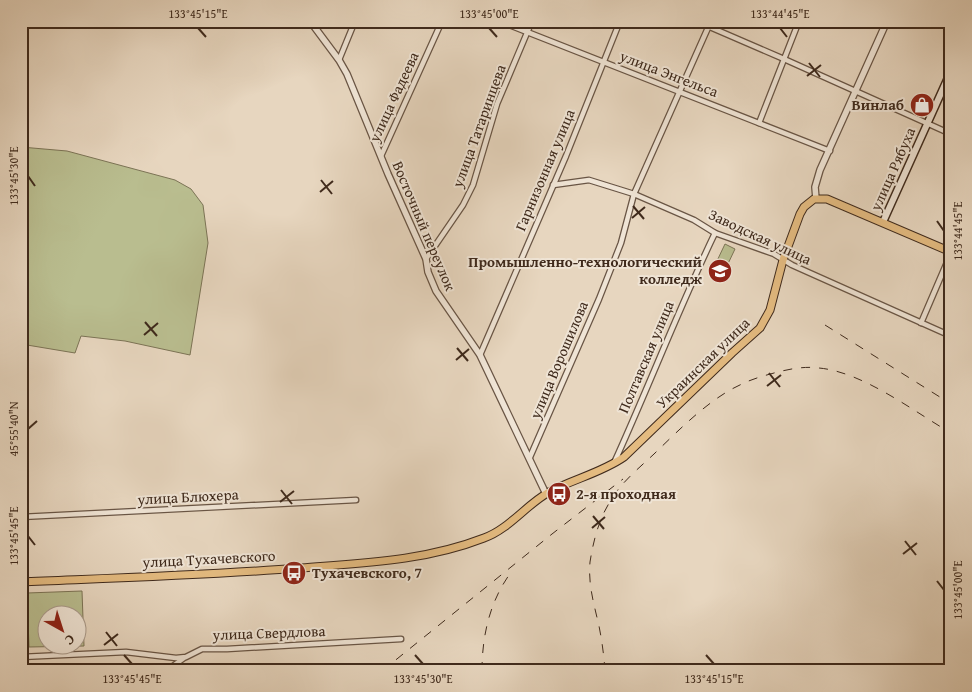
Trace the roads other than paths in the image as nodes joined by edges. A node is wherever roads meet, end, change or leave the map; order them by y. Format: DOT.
graph roads {
  1 [pos="310,21"];
  2 [pos="355,21"];
  3 [pos="442,21"];
  4 [pos="499,21"];
  5 [pos="532,21"];
  6 [pos="620,21"];
  7 [pos="696,21"];
  8 [pos="799,21"];
  9 [pos="887,21"];
  10 [pos="710,24"];
  11 [pos="527,33"];
  12 [pos="784,59"];
  13 [pos="339,60"];
  14 [pos="603,62"];
  15 [pos="951,71"];
  16 [pos="856,92"];
  17 [pos="680,93"];
  18 [pos="760,124"];
  19 [pos="926,124"];
  20 [pos="951,134"];
  21 [pos="830,151"];
  22 [pos="381,156"];
  23 [pos="553,185"];
  24 [pos="634,194"];
  25 [pos="816,199"];
  26 [pos="883,222"];
  27 [pos="715,233"];
  28 [pos="951,253"];
  29 [pos="426,259"];
  30 [pos="783,260"];
  31 [pos="921,322"];
  32 [pos="951,336"];
  33 [pos="480,355"];
  34 [pos="530,457"];
  35 [pos="613,464"];
  36 [pos="546,494"];
  37 [pos="356,500"];
  38 [pos="21,517"];
  39 [pos="398,560"];
  40 [pos="21,582"];
  41 [pos="401,639"];
  42 [pos="21,657"];
  43 [pos="186,657"];
  44 [pos="166,671"];
  1 -- 13 [label="street, Восточный переулок"];
  2 -- 13 [label="street"];
  3 -- 22 [label="street, улица Фадеева"];
  4 -- 11 [label="street, улица Энгельса"];
  5 -- 11 [label="street, улица Татаринцева"];
  6 -- 14 [label="street, Гарнизонная улица"];
  7 -- 10 [label="street"];
  8 -- 12 [label="street"];
  9 -- 16 [label="street"];
  10 -- 12 [label="street"];
  10 -- 17 [label="street, улица Ворошилова"];
  11 -- 14 [label="street, улица Энгельса"];
  11 -- 29 [label="street, улица Татаринцева"];
  12 -- 16 [label="street"];
  12 -- 18 [label="street"];
  13 -- 22 [label="street, Восточный переулок"];
  14 -- 17 [label="street, улица Энгельса"];
  14 -- 23 [label="street, Гарнизонная улица"];
  15 -- 19 [label="main road, улица Рябуха"];
  16 -- 19 [label="street"];
  16 -- 21 [label="street"];
  17 -- 18 [label="street, улица Энгельса"];
  17 -- 24 [label="street, улица Ворошилова"];
  18 -- 21 [label="street, улица Энгельса"];
  19 -- 20 [label="street"];
  19 -- 26 [label="main road, улица Рябуха"];
  21 -- 25 [label="street"];
  22 -- 29 [label="street, Восточный переулок"];
  23 -- 24 [label="street, Заводская улица"];
  23 -- 33 [label="street, Гарнизонная улица"];
  24 -- 27 [label="street, Заводская улица"];
  24 -- 34 [label="street, улица Ворошилова"];
  25 -- 26 [label="main road"];
  25 -- 30 [label="main road, Украинская улица"];
  26 -- 28 [label="main road"];
  27 -- 30 [label="street, Заводская улица"];
  27 -- 35 [label="street, Полтавская улица"];
  28 -- 31 [label="street"];
  29 -- 33 [label="street, Восточный переулок"];
  30 -- 31 [label="street, Заводская улица"];
  30 -- 35 [label="main road, Украинская улица"];
  31 -- 32 [label="street, Заводская улица"];
  33 -- 34 [label="street, Восточный переулок"];
  34 -- 36 [label="street, Восточный переулок"];
  35 -- 36 [label="main road, Украинская улица"];
  36 -- 39 [label="main road, Украинская улица"];
  37 -- 38 [label="street, улица Блюхера"];
  39 -- 40 [label="main road, улица Тухачевского"];
  41 -- 43 [label="street, улица Свердлова"];
  42 -- 43 [label="street, улица Свердлова"];
  43 -- 44 [label="street"];
}
